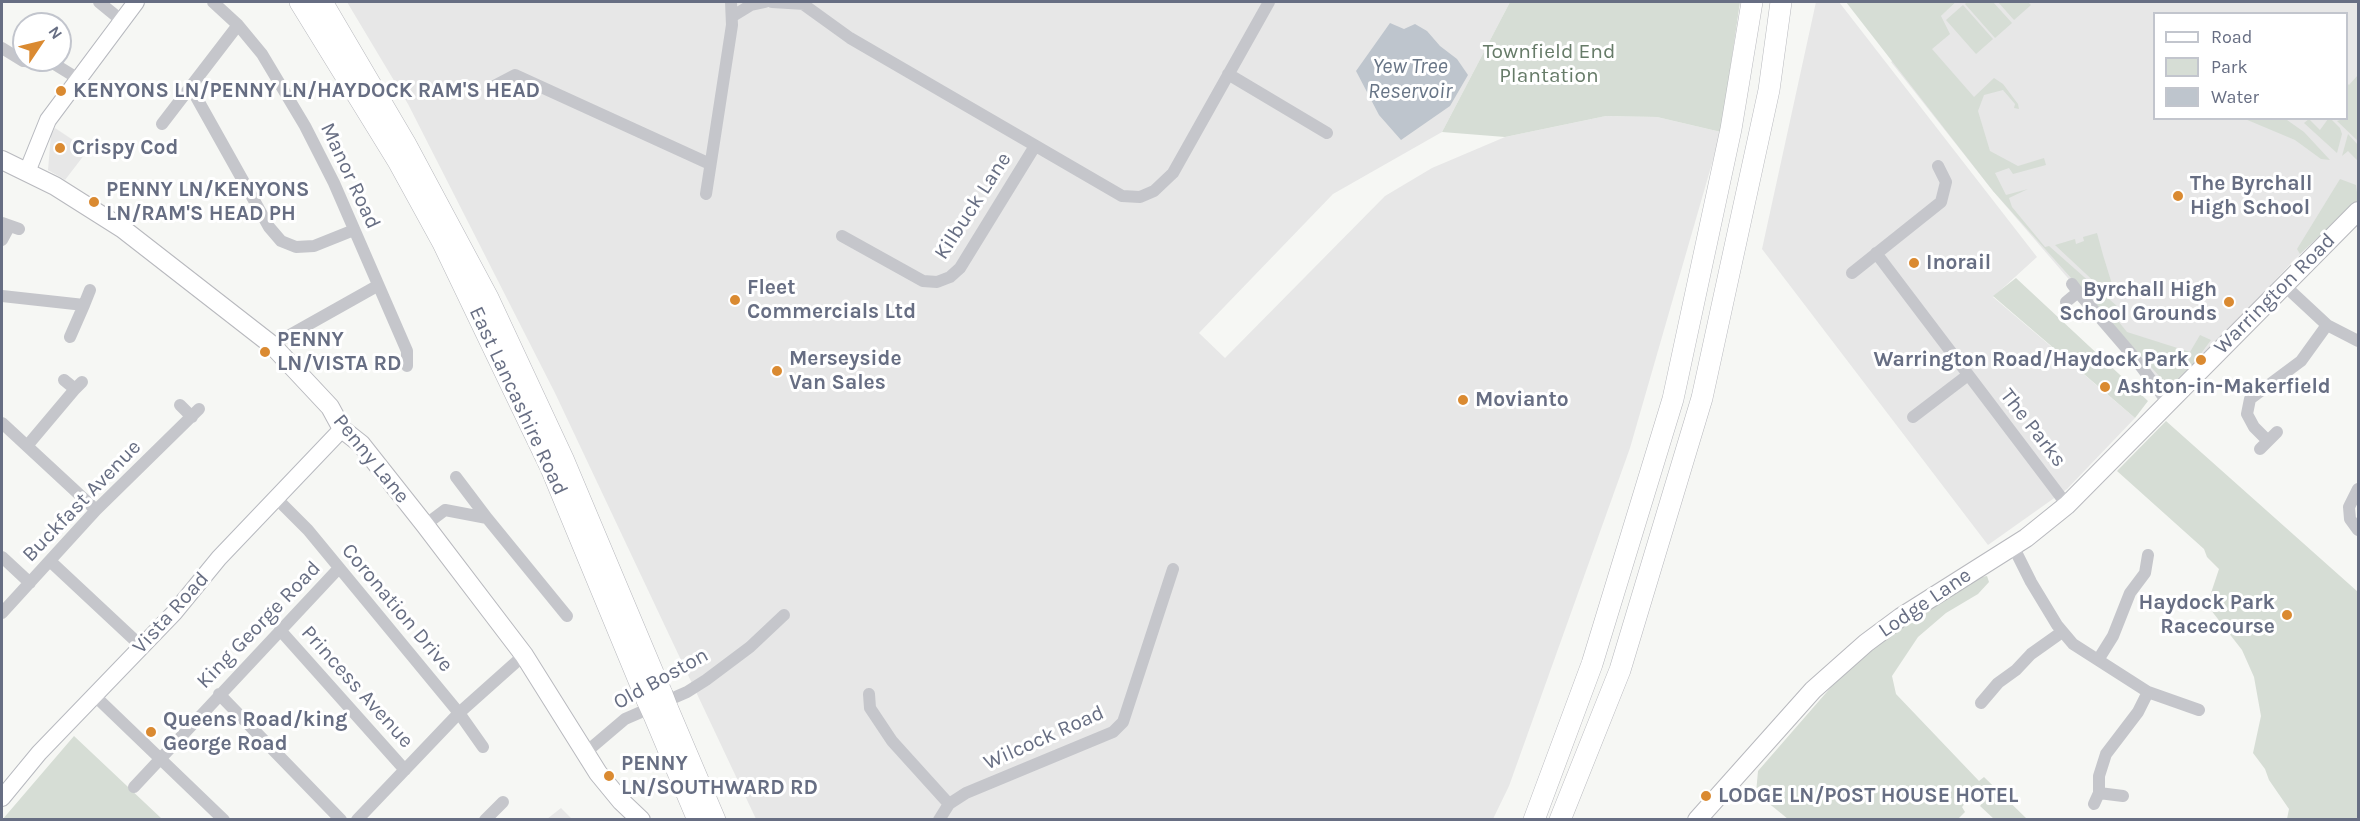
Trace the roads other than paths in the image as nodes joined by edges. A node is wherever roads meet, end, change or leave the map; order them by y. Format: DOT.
graph roads {
  1 [pos="99,2"];
  2 [pos="136,2"];
  3 [pos="213,2"];
  4 [pos="300,2"];
  5 [pos="322,2"];
  6 [pos="731,2"];
  7 [pos="765,2"];
  8 [pos="772,2"];
  9 [pos="1269,2"];
  10 [pos="1752,2"];
  11 [pos="1781,2"];
  12 [pos="802,3"];
  13 [pos="733,16"];
  14 [pos="121,20"];
  15 [pos="238,25"];
  16 [pos="2,48"];
  17 [pos="1228,74"];
  18 [pos="77,78"];
  19 [pos="190,86"];
  20 [pos="494,86"];
  21 [pos="162,124"];
  22 [pos="1327,133"];
  23 [pos="1035,146"];
  24 [pos="2,160"];
  25 [pos="710,164"];
  26 [pos="1938,166"];
  27 [pos="27,172"];
  28 [pos="706,194"];
  29 [pos="2358,211"];
  30 [pos="10,226"];
  31 [pos="354,230"];
  32 [pos="842,236"];
  33 [pos="2,240"];
  34 [pos="1876,253"];
  35 [pos="1852,273"];
  36 [pos="2284,285"];
  37 [pos="377,286"];
  38 [pos="90,290"];
  39 [pos="2,296"];
  40 [pos="2067,302"];
  41 [pos="84,305"];
  42 [pos="2327,325"];
  43 [pos="70,337"];
  44 [pos="2358,341"];
  45 [pos="272,345"];
  46 [pos="407,366"];
  47 [pos="1968,375"];
  48 [pos="64,380"];
  49 [pos="526,394"];
  50 [pos="2168,403"];
  51 [pos="180,405"];
  52 [pos="1913,417"];
  53 [pos="2,423"];
  54 [pos="342,429"];
  55 [pos="2268,440"];
  56 [pos="27,446"];
  57 [pos="456,477"];
  58 [pos="2358,489"];
  59 [pos="276,498"];
  60 [pos="2067,505"];
  61 [pos="96,510"];
  62 [pos="487,518"];
  63 [pos="425,525"];
  64 [pos="2358,530"];
  65 [pos="2013,546"];
  66 [pos="2148,555"];
  67 [pos="2,558"];
  68 [pos="50,561"];
  69 [pos="339,568"];
  70 [pos="1173,569"];
  71 [pos="30,583"];
  72 [pos="2,613"];
  73 [pos="784,615"];
  74 [pos="567,616"];
  75 [pos="280,630"];
  76 [pos="2062,632"];
  77 [pos="141,646"];
  78 [pos="524,655"];
  79 [pos="2098,660"];
  80 [pos="2148,692"];
  81 [pos="219,694"];
  82 [pos="868,694"];
  83 [pos="95,696"];
  84 [pos="1981,703"];
  85 [pos="657,704"];
  86 [pos="2199,710"];
  87 [pos="459,713"];
  88 [pos="483,747"];
  89 [pos="585,753"];
  90 [pos="161,759"];
  91 [pos="405,770"];
  92 [pos="134,788"];
  93 [pos="2123,796"];
  94 [pos="2,798"];
  95 [pos="503,802"];
  96 [pos="949,804"];
  97 [pos="224,819"];
  98 [pos="341,819"];
  99 [pos="357,819"];
  100 [pos="485,819"];
  101 [pos="641,819"];
  102 [pos="698,819"];
  103 [pos="715,819"];
  104 [pos="939,819"];
  105 [pos="1534,819"];
  106 [pos="1560,819"];
  107 [pos="1697,819"];
  1 -- 14 [label="street"];
  2 -- 14 [label="main road"];
  3 -- 15 [label="street, Manor Road"];
  4 -- 49 [label="highway, East Lancashire Road"];
  5 -- 49 [label="highway, East Lancashire Road"];
  6 -- 13 [label="street"];
  7 -- 13 [label="street"];
  8 -- 12 [label="street, Kilbuck Lane"];
  9 -- 17 [label="street, Kilbuck Lane"];
  10 -- 105 [label="highway"];
  11 -- 106 [label="highway"];
  12 -- 23 [label="street, Kilbuck Lane"];
  13 -- 25 [label="street"];
  14 -- 18 [label="main road"];
  15 -- 19 [label="street"];
  15 -- 31 [label="street, Manor Road"];
  16 -- 18 [label="street"];
  17 -- 22 [label="street"];
  17 -- 23 [label="street, Kilbuck Lane"];
  18 -- 27 [label="main road"];
  19 -- 21 [label="street"];
  19 -- 31 [label="street"];
  20 -- 25 [label="street"];
  23 -- 32 [label="street, Kilbuck Lane"];
  24 -- 27 [label="main road, Penny Lane"];
  25 -- 28 [label="street"];
  26 -- 34 [label="street"];
  27 -- 45 [label="main road, Penny Lane"];
  29 -- 36 [label="main road, Warrington Road"];
  30 -- 33 [label="street"];
  31 -- 37 [label="street, Manor Road"];
  34 -- 35 [label="street"];
  34 -- 47 [label="street, The Parks"];
  36 -- 42 [label="street"];
  36 -- 50 [label="main road, Warrington Road"];
  37 -- 45 [label="street"];
  37 -- 46 [label="street, Manor Road"];
  38 -- 41 [label="street"];
  39 -- 41 [label="street"];
  40 -- 50 [label="street"];
  41 -- 43 [label="street"];
  42 -- 44 [label="street"];
  42 -- 55 [label="street"];
  45 -- 54 [label="main road, Penny Lane"];
  47 -- 52 [label="street"];
  47 -- 60 [label="street, The Parks"];
  48 -- 56 [label="street"];
  49 -- 85 [label="highway, East Lancashire Road"];
  50 -- 60 [label="main road, Lodge Lane"];
  51 -- 61 [label="street, Buckfast Avenue"];
  53 -- 56 [label="street"];
  54 -- 59 [label="main road, Vista Road"];
  54 -- 63 [label="main road, Penny Lane"];
  56 -- 61 [label="street"];
  57 -- 62 [label="street"];
  58 -- 64 [label="street"];
  59 -- 69 [label="street, Coronation Drive"];
  59 -- 77 [label="main road, Vista Road"];
  60 -- 65 [label="main road, Lodge Lane"];
  61 -- 68 [label="street, Buckfast Avenue"];
  62 -- 63 [label="street"];
  62 -- 74 [label="street"];
  63 -- 78 [label="main road, Penny Lane"];
  65 -- 76 [label="street"];
  65 -- 107 [label="main road, Lodge Lane"];
  66 -- 79 [label="street"];
  67 -- 71 [label="street"];
  68 -- 71 [label="street, Buckfast Avenue"];
  68 -- 77 [label="street"];
  69 -- 75 [label="street, King George Road"];
  69 -- 87 [label="street, Coronation Drive"];
  70 -- 96 [label="street, Wilcock Road"];
  71 -- 72 [label="street, Buckfast Avenue"];
  73 -- 89 [label="street, Old Boston"];
  75 -- 81 [label="street, King George Road"];
  75 -- 91 [label="street, Princess Avenue"];
  76 -- 79 [label="street"];
  76 -- 84 [label="street"];
  77 -- 83 [label="main road, Vista Road"];
  78 -- 87 [label="street"];
  78 -- 89 [label="main road, Penny Lane"];
  79 -- 80 [label="street"];
  80 -- 86 [label="street"];
  80 -- 93 [label="street"];
  81 -- 90 [label="street, King George Road"];
  81 -- 98 [label="street"];
  82 -- 96 [label="street"];
  83 -- 90 [label="street"];
  83 -- 94 [label="main road, Vista Road"];
  85 -- 102 [label="highway, East Lancashire Road"];
  85 -- 103 [label="highway, East Lancashire Road"];
  87 -- 88 [label="street, Coronation Drive"];
  87 -- 91 [label="street"];
  89 -- 101 [label="main road, Penny Lane"];
  90 -- 92 [label="street, King George Road"];
  90 -- 97 [label="street"];
  91 -- 99 [label="street"];
  95 -- 100 [label="street"];
  96 -- 104 [label="street, Wilcock Road"];
}
